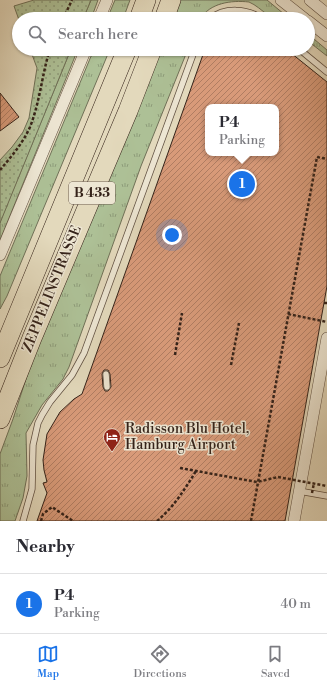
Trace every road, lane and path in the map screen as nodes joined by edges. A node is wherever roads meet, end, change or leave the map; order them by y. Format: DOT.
graph roads {
  1 [pos="72,0"];
  2 [pos="106,0"];
  3 [pos="146,0"];
  4 [pos="172,0"];
  5 [pos="310,0"];
  6 [pos="284,3"];
  7 [pos="66,12"];
  8 [pos="102,12"];
  9 [pos="142,12"];
  10 [pos="167,12"];
  11 [pos="226,12"];
  12 [pos="244,12"];
  13 [pos="296,12"];
  14 [pos="327,14"];
  15 [pos="315,27"];
  16 [pos="327,36"];
  17 [pos="48,56"];
  18 [pos="83,56"];
  19 [pos="124,56"];
  20 [pos="149,56"];
  21 [pos="192,56"];
  22 [pos="308,56"];
  23 [pos="327,72"];
  24 [pos="327,159"];
  25 [pos="0,170"];
  26 [pos="0,255"];
  27 [pos="182,313"];
  28 [pos="288,314"];
  29 [pos="327,322"];
  30 [pos="239,323"];
  31 [pos="6,336"];
  32 [pos="327,338"];
  33 [pos="175,355"];
  34 [pos="0,358"];
  35 [pos="231,365"];
  36 [pos="106,374"];
  37 [pos="107,387"];
  38 [pos="0,419"];
  39 [pos="180,468"];
  40 [pos="196,471"];
  41 [pos="257,482"];
  42 [pos="314,483"];
  43 [pos="327,486"];
  44 [pos="299,491"];
  45 [pos="312,493"];
  46 [pos="327,496"];
  47 [pos="24,521"];
  48 [pos="41,521"];
  49 [pos="74,521"];
  50 [pos="157,521"];
  51 [pos="251,521"];
  52 [pos="294,521"];
  1 -- 7 [label="path"];
  2 -- 8 [label="street"];
  3 -- 9 [label="highway"];
  4 -- 10 [label="highway"];
  5 -- 14 [label="street"];
  6 -- 13 [label="street"];
  11 -- 12 [label="lane"];
  15 -- 16 [label="street"];
  17 -- 25 [label="path"];
  18 -- 26 [label="street"];
  19 -- 31 [label="highway, ZEPPELINSTRASSE / B 433"];
  20 -- 38 [label="highway, ZEPPELINSTRASSE / B 433"];
  21 -- 47 [label="lane"];
  22 -- 23 [label="lane"];
  24 -- 28 [label="path"];
  27 -- 33 [label="path"];
  28 -- 29 [label="path"];
  28 -- 41 [label="path"];
  30 -- 35 [label="path"];
  31 -- 34 [label="highway, ZEPPELINSTRASSE / B 433"];
  32 -- 44 [label="street"];
  36 -- 37 [label="lane"];
  39 -- 40 [label="path"];
  40 -- 41 [label="path"];
  40 -- 50 [label="path"];
  41 -- 42 [label="path, bridge"];
  41 -- 51 [label="path"];
  42 -- 43 [label="path, bridge"];
  42 -- 45 [label="path, bridge"];
  44 -- 46 [label="lane"];
  44 -- 52 [label="street"];
  48 -- 49 [label="path"];
}
